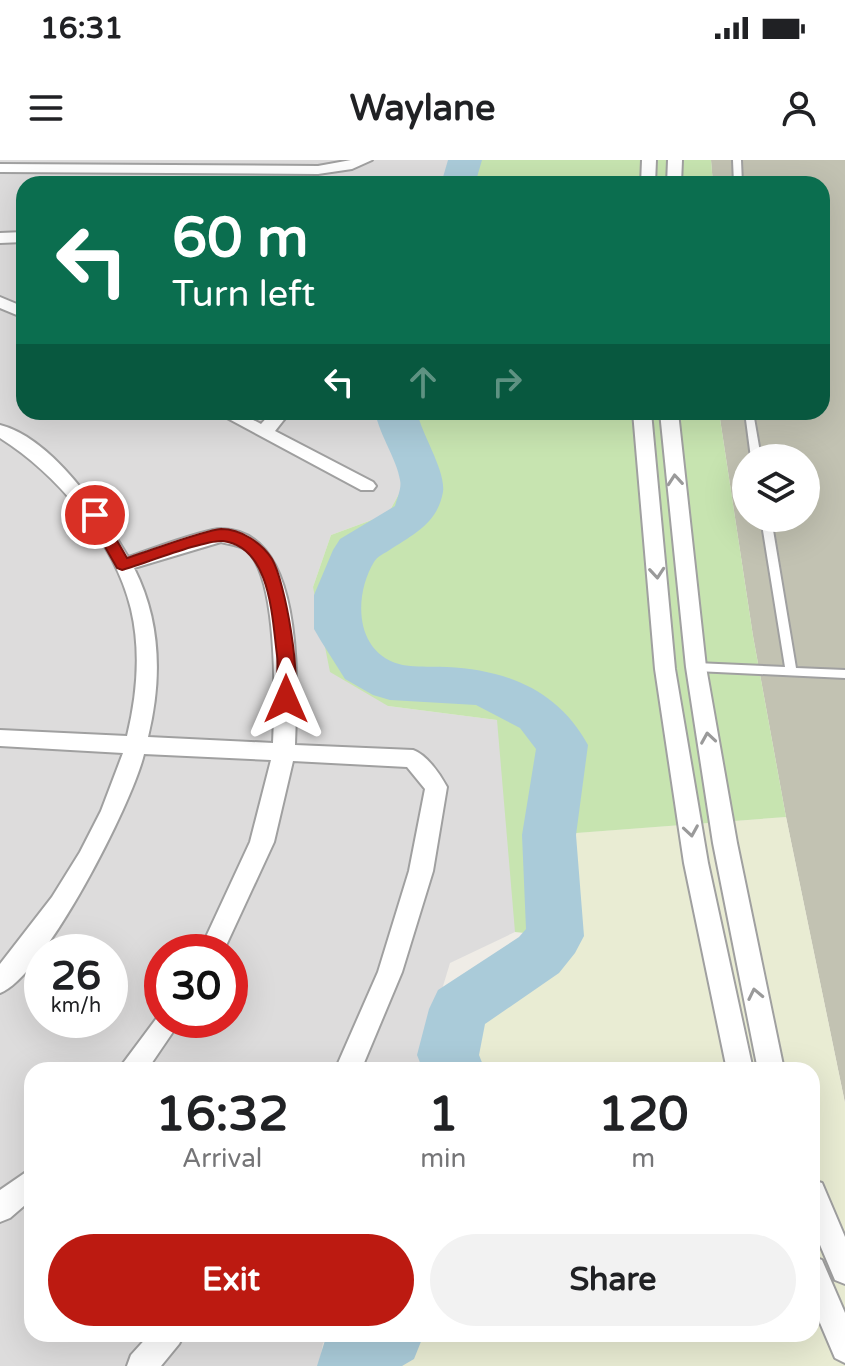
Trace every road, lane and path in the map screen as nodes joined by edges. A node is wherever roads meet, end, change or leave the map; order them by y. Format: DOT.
graph roads {
  1 [pos="365,160"];
  2 [pos="0,168"];
  3 [pos="265,169"];
  4 [pos="260,176"];
  5 [pos="242,420"];
  6 [pos="274,420"];
  7 [pos="643,420"];
  8 [pos="670,420"];
  9 [pos="750,420"];
  10 [pos="0,430"];
  11 [pos="265,431"];
  12 [pos="754,444"];
  13 [pos="367,486"];
  14 [pos="768,532"];
  15 [pos="122,565"];
  16 [pos="696,667"];
  17 [pos="791,671"];
  18 [pos="845,674"];
  19 [pos="0,738"];
  20 [pos="137,745"];
  21 [pos="284,753"];
  22 [pos="219,934"];
  23 [pos="0,982"];
  24 [pos="156,1038"];
  25 [pos="138,1062"];
  26 [pos="351,1062"];
  27 [pos="738,1062"];
  28 [pos="769,1062"];
  29 [pos="24,1188"];
  30 [pos="0,1208"];
  31 [pos="820,1212"];
  32 [pos="845,1270"];
  33 [pos="820,1289"];
  34 [pos="162,1342"];
  35 [pos="845,1348"];
  36 [pos="142,1366"];
  1 -- 3 [label="street"];
  2 -- 3 [label="street"];
  3 -- 4 [label="street"];
  5 -- 11 [label="street"];
  6 -- 11 [label="street"];
  7 -- 27 [label="street, one-way"];
  16 -- 8 [label="street, one-way"];
  9 -- 12 [label="lane"];
  10 -- 15 [label="street"];
  11 -- 13 [label="street"];
  14 -- 17 [label="lane"];
  15 -- 20 [label="street"];
  15 -- 21 [label="street"];
  16 -- 17 [label="lane"];
  28 -- 16 [label="street, one-way"];
  17 -- 18 [label="lane"];
  19 -- 20 [label="street"];
  20 -- 21 [label="street"];
  20 -- 23 [label="street"];
  21 -- 22 [label="street"];
  21 -- 26 [label="street"];
  24 -- 25 [label="street"];
  29 -- 30 [label="street"];
  31 -- 32 [label="street"];
  33 -- 35 [label="street"];
  34 -- 36 [label="street"];
}
